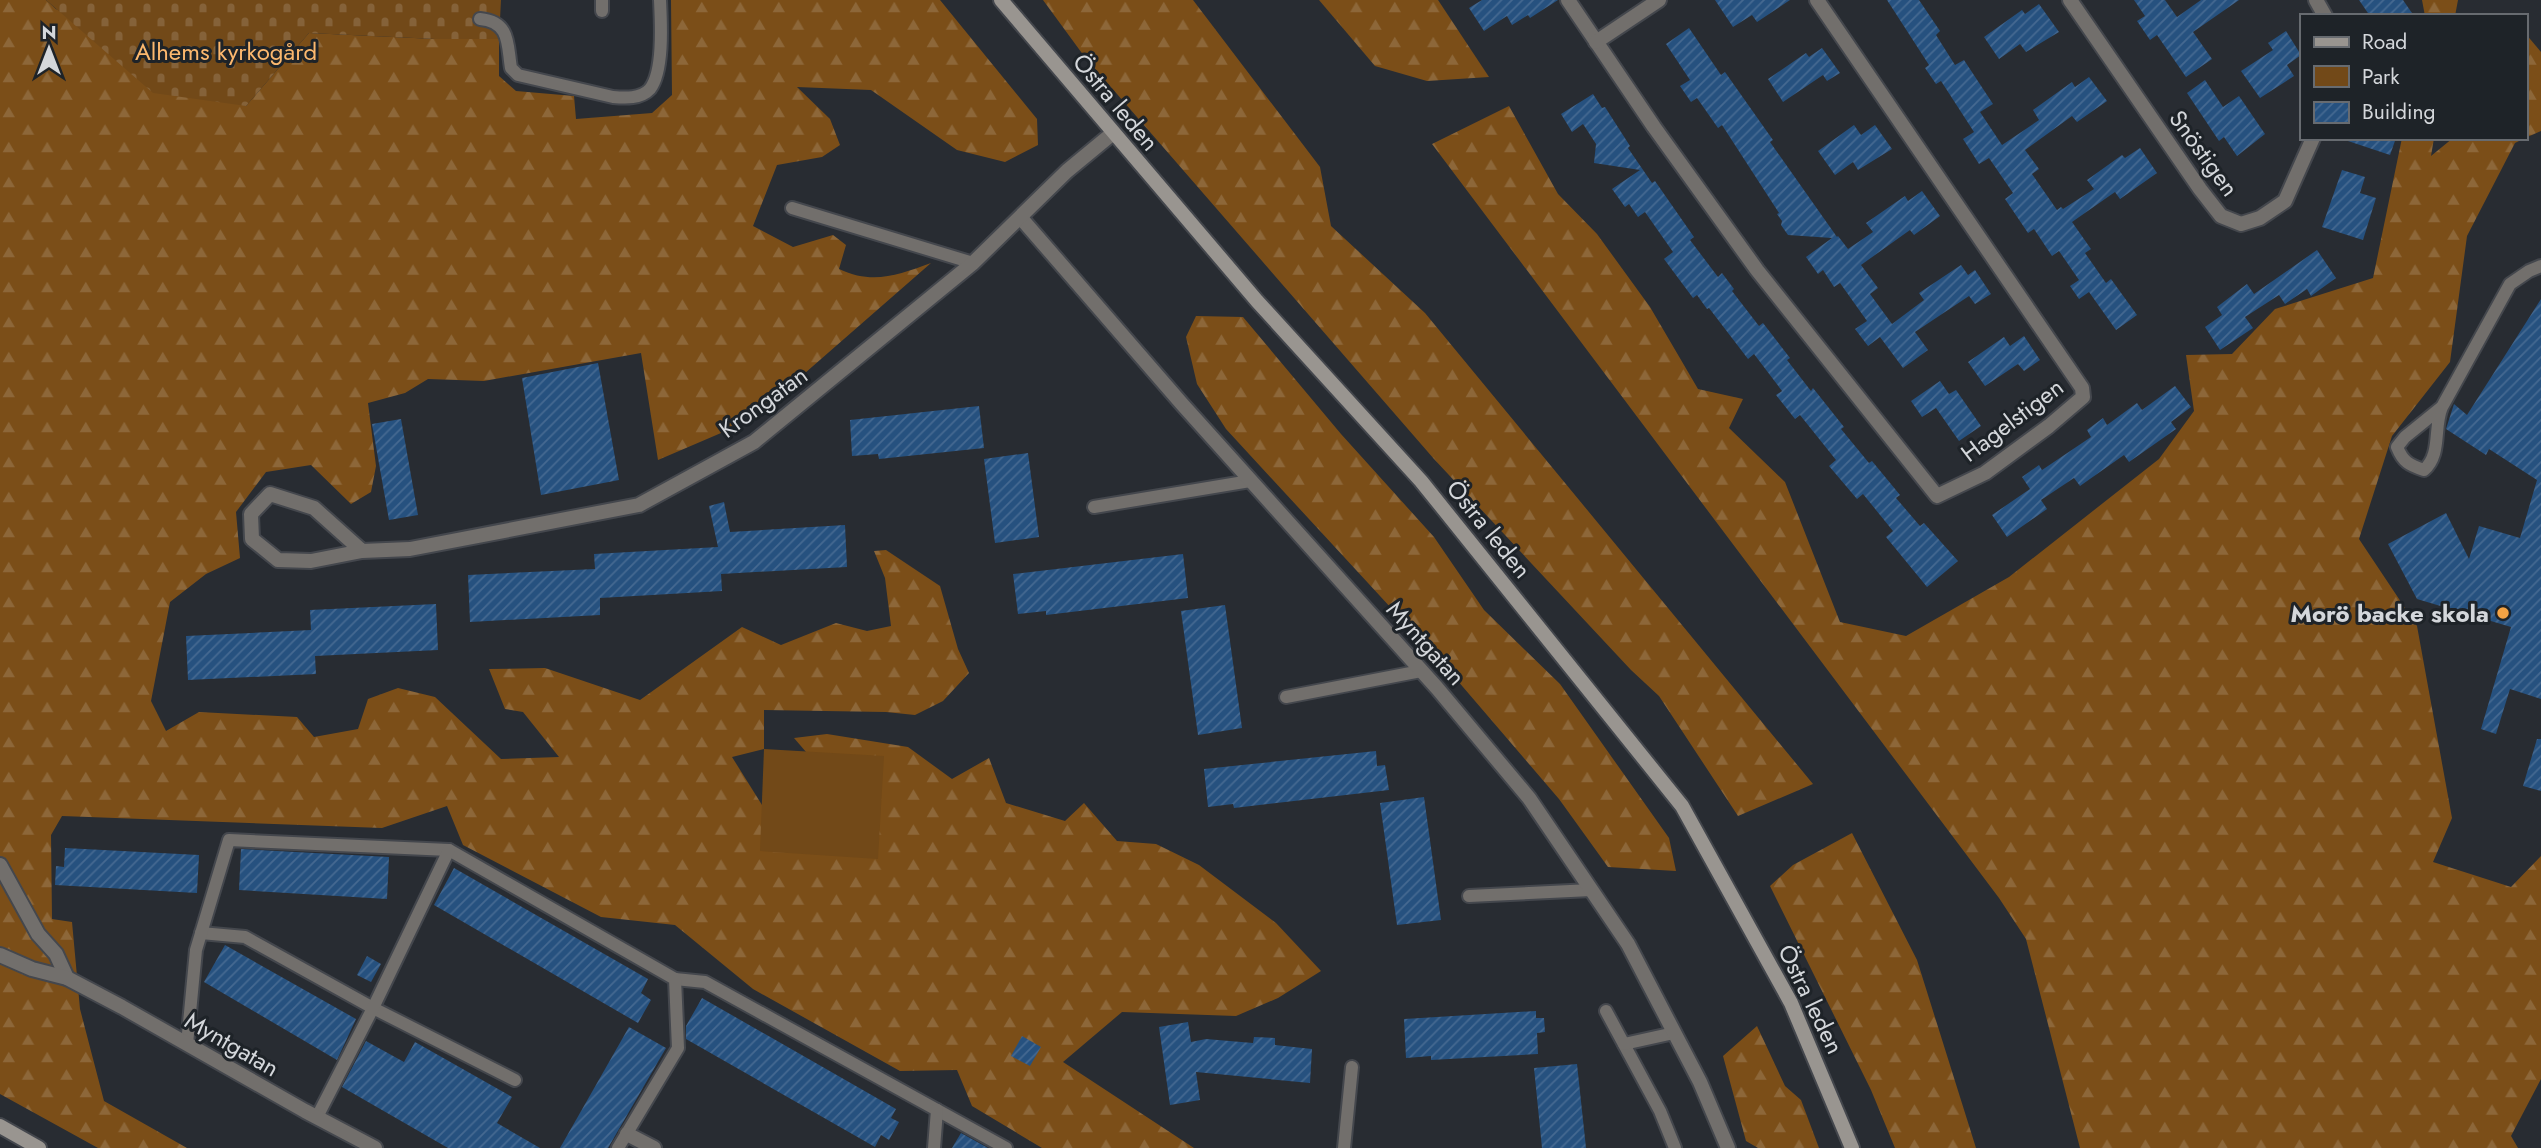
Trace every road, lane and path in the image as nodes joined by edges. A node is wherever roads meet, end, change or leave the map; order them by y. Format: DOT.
graph roads {
  1 [pos="660,0"];
  2 [pos="1000,0"];
  3 [pos="1568,0"];
  4 [pos="1659,0"];
  5 [pos="1817,0"];
  6 [pos="2070,0"];
  7 [pos="480,19"];
  8 [pos="1596,41"];
  9 [pos="1113,134"];
  10 [pos="2312,140"];
  11 [pos="792,208"];
  12 [pos="1021,218"];
  13 [pos="973,263"];
  14 [pos="2541,266"];
  15 [pos="2442,407"];
  16 [pos="1250,481"];
  17 [pos="1094,507"];
  18 [pos="362,551"];
  19 [pos="1421,671"];
  20 [pos="1286,697"];
  21 [pos="449,850"];
  22 [pos="0,865"];
  23 [pos="1591,890"];
  24 [pos="1469,897"];
  25 [pos="201,933"];
  26 [pos="0,955"];
  27 [pos="68,978"];
  28 [pos="675,979"];
  29 [pos="373,1008"];
  30 [pos="1606,1011"];
  31 [pos="1674,1033"];
  32 [pos="187,1044"];
  33 [pos="1624,1044"];
  34 [pos="1352,1067"];
  35 [pos="515,1080"];
  36 [pos="937,1110"];
  37 [pos="317,1118"];
  38 [pos="0,1126"];
  39 [pos="627,1134"];
  40 [pos="39,1148"];
  41 [pos="375,1148"];
  42 [pos="618,1148"];
  43 [pos="654,1148"];
  44 [pos="934,1148"];
  45 [pos="1006,1148"];
  46 [pos="1344,1148"];
  47 [pos="1675,1148"];
  48 [pos="1728,1148"];
  49 [pos="1852,1148"];
  1 -- 7 [label="lane"];
  2 -- 9 [label="street, Östra leden"];
  3 -- 8 [label="street"];
  4 -- 8 [label="street"];
  5 -- 8 [label="street, Hagelstigen"];
  6 -- 10 [label="street, Snöstigen"];
  9 -- 12 [label="street, Krongatan"];
  9 -- 49 [label="street, Östra leden"];
  11 -- 13 [label="lane"];
  12 -- 13 [label="street, Krongatan"];
  12 -- 16 [label="street, Myntgatan"];
  13 -- 18 [label="street, Krongatan"];
  14 -- 15 [label="lane"];
  15 -- 15 [label="lane"];
  16 -- 17 [label="lane"];
  16 -- 19 [label="street, Myntgatan"];
  18 -- 18 [label="street, Krongatan"];
  19 -- 20 [label="lane"];
  19 -- 23 [label="street, Myntgatan"];
  21 -- 25 [label="lane"];
  21 -- 28 [label="lane"];
  21 -- 29 [label="lane"];
  22 -- 27 [label="street, Myntgatan"];
  23 -- 24 [label="lane"];
  23 -- 31 [label="street, Myntgatan"];
  25 -- 29 [label="lane"];
  25 -- 32 [label="lane"];
  26 -- 27 [label="street, Myntgatan"];
  27 -- 32 [label="street, Myntgatan"];
  28 -- 36 [label="lane"];
  28 -- 39 [label="lane"];
  29 -- 35 [label="lane"];
  29 -- 37 [label="lane"];
  30 -- 33 [label="lane"];
  31 -- 33 [label="lane"];
  31 -- 48 [label="street, Myntgatan"];
  32 -- 37 [label="street, Myntgatan"];
  33 -- 47 [label="lane"];
  34 -- 46 [label="lane"];
  36 -- 44 [label="lane"];
  36 -- 45 [label="lane"];
  37 -- 41 [label="street, Myntgatan"];
  38 -- 40 [label="street"];
  39 -- 42 [label="lane"];
  39 -- 43 [label="street"];
}
